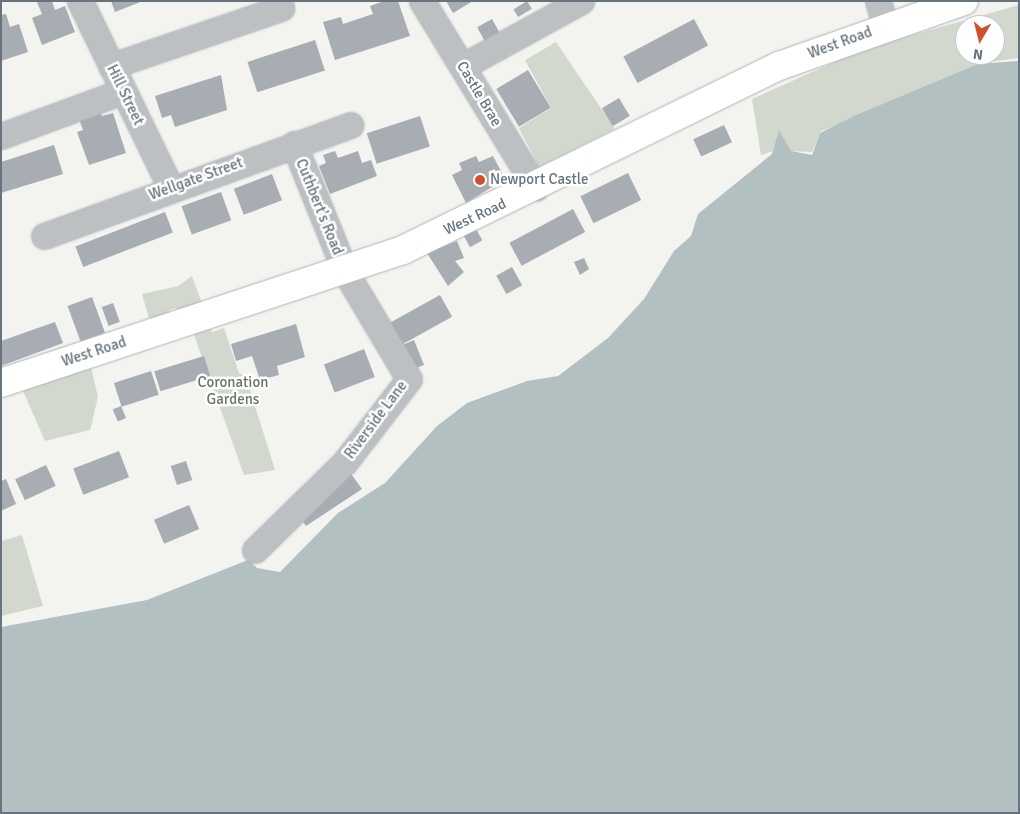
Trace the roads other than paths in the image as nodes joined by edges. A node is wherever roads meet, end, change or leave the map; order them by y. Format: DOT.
graph roads {
  1 [pos="80,1"];
  2 [pos="422,1"];
  3 [pos="581,1"];
  4 [pos="964,1"];
  5 [pos="281,8"];
  6 [pos="882,14"];
  7 [pos="112,66"];
  8 [pos="463,66"];
  9 [pos="124,91"];
  10 [pos="350,125"];
  11 [pos="1,136"];
  12 [pos="294,144"];
  13 [pos="171,188"];
  14 [pos="536,188"];
  15 [pos="44,236"];
  16 [pos="344,271"];
  17 [pos="1,383"];
  18 [pos="255,550"];
  1 -- 7 [label="street, Hill Street"];
  2 -- 8 [label="street, Castle Brae"];
  3 -- 8 [label="street"];
  4 -- 6 [label="main road, West Road"];
  5 -- 7 [label="street"];
  6 -- 14 [label="main road, West Road"];
  7 -- 9 [label="street, Hill Street"];
  8 -- 14 [label="street, Castle Brae"];
  9 -- 11 [label="street"];
  9 -- 13 [label="street, Hill Street"];
  10 -- 12 [label="street, Wellgate Street"];
  12 -- 13 [label="street, Wellgate Street"];
  12 -- 16 [label="street, Cuthbert's Road"];
  13 -- 15 [label="street, Wellgate Street"];
  14 -- 16 [label="main road, West Road"];
  16 -- 17 [label="main road, West Road"];
  16 -- 18 [label="street, Riverside Lane"];
}
